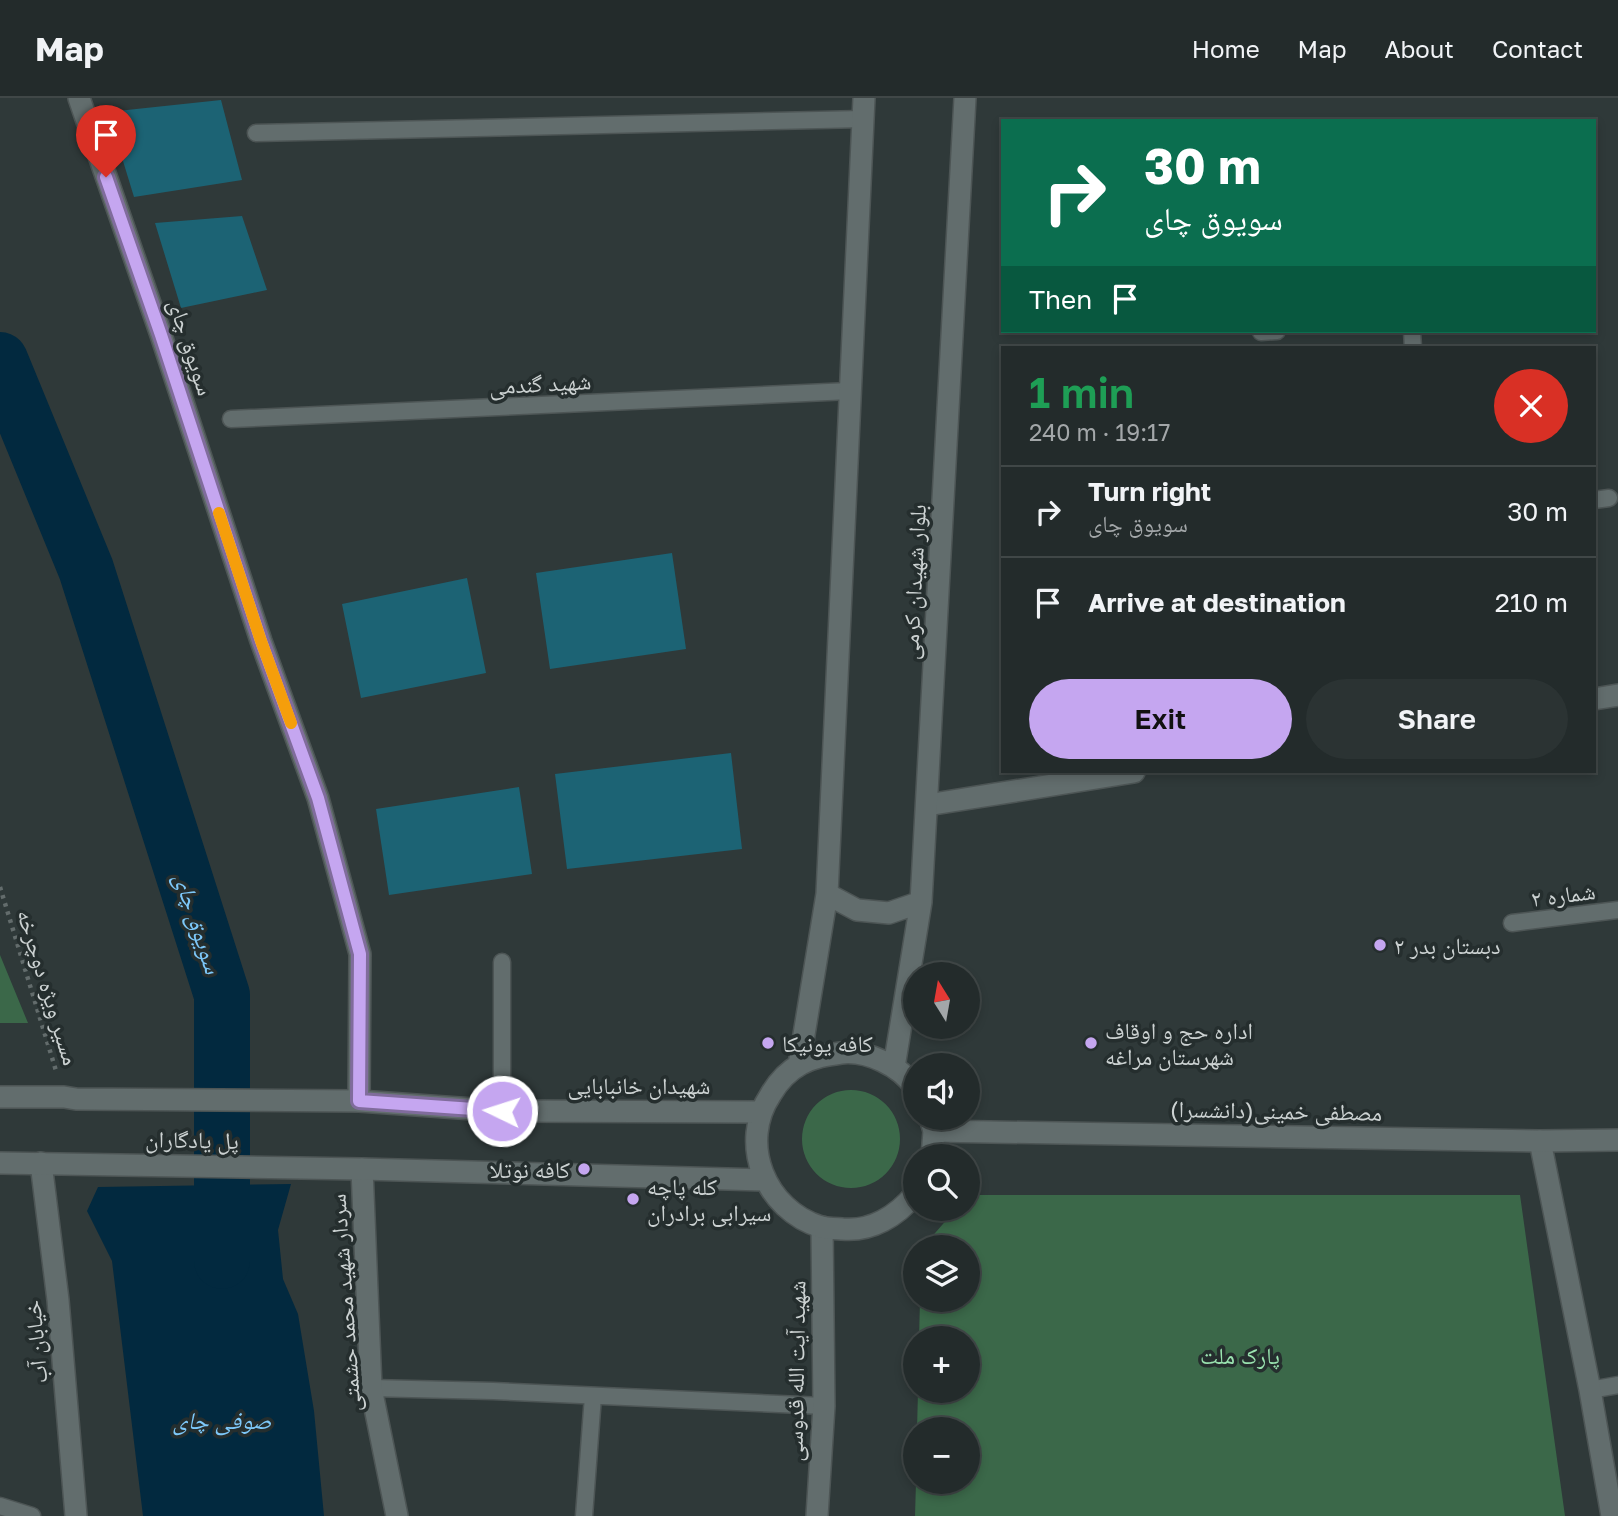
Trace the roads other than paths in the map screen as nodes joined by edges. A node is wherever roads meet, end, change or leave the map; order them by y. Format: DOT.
graph roads {
  1 [pos="79,98"];
  2 [pos="965,98"];
  3 [pos="863,108"];
  4 [pos="256,133"];
  5 [pos="850,391"];
  6 [pos="231,419"];
  7 [pos="1618,695"];
  8 [pos="1596,699"];
  9 [pos="1128,773"];
  10 [pos="927,805"];
  11 [pos="827,894"];
  12 [pos="922,902"];
  13 [pos="1618,910"];
  14 [pos="1512,923"];
  15 [pos="502,962"];
  16 [pos="799,1065"];
  17 [pos="894,1067"];
  18 [pos="903,1076"];
  19 [pos="0,1097"];
  20 [pos="307,1101"];
  21 [pos="359,1101"];
  22 [pos="502,1111"];
  23 [pos="761,1112"];
  24 [pos="980,1126"];
  25 [pos="1618,1140"];
  26 [pos="1540,1141"];
  27 [pos="0,1163"];
  28 [pos="41,1163"];
  29 [pos="362,1169"];
  30 [pos="765,1180"];
  31 [pos="903,1208"];
  32 [pos="822,1227"];
  33 [pos="1618,1385"];
  34 [pos="371,1388"];
  35 [pos="1590,1390"];
  36 [pos="593,1396"];
  37 [pos="824,1406"];
  38 [pos="0,1506"];
  39 [pos="32,1516"];
  40 [pos="76,1516"];
  41 [pos="397,1516"];
  42 [pos="584,1516"];
  43 [pos="817,1516"];
  44 [pos="1612,1516"];
  1 -- 21 [label="main road, سویوق چای"];
  2 -- 10 [label="main road, بلوار شهیدان کرمی"];
  3 -- 4 [label="lane"];
  3 -- 5 [label="main road"];
  5 -- 6 [label="lane, شهید گندمی"];
  5 -- 11 [label="main road"];
  7 -- 8 [label="main road"];
  9 -- 10 [label="main road"];
  10 -- 12 [label="main road, بلوار شهیدان کرمی"];
  11 -- 12 [label="main road"];
  11 -- 16 [label="main road"];
  12 -- 17 [label="main road, بلوار شهیدان کرمی"];
  13 -- 14 [label="lane, شماره ۲"];
  15 -- 22 [label="lane"];
  16 -- 17 [label="main road"];
  16 -- 23 [label="main road"];
  17 -- 18 [label="main road"];
  19 -- 20 [label="main road, پل یادگاران"];
  20 -- 21 [label="main road, شهیدان خانبابایی"];
  21 -- 22 [label="main road, شهیدان خانبابایی"];
  22 -- 23 [label="main road, شهیدان خانبابایی"];
  23 -- 30 [label="main road"];
  24 -- 26 [label="main road, (دانشسرا)مصطفی خمینی"];
  25 -- 26 [label="main road, (دانشسرا)مصطفی خمینی"];
  26 -- 35 [label="main road"];
  27 -- 28 [label="main road"];
  28 -- 29 [label="main road, پل یادگاران"];
  28 -- 40 [label="main road, خیابان آب"];
  29 -- 30 [label="main road"];
  29 -- 34 [label="main road, سردار شهید محمد حشمتی"];
  30 -- 32 [label="main road"];
  31 -- 32 [label="main road"];
  32 -- 37 [label="main road, شهید آیت الله قدوسی"];
  33 -- 35 [label="lane"];
  34 -- 36 [label="lane"];
  34 -- 41 [label="main road, سردار شهید محمد حشمتی"];
  35 -- 44 [label="main road"];
  36 -- 37 [label="lane"];
  36 -- 42 [label="lane"];
  37 -- 43 [label="main road, شهید آیت الله قدوسی"];
  38 -- 39 [label="lane"];
}
